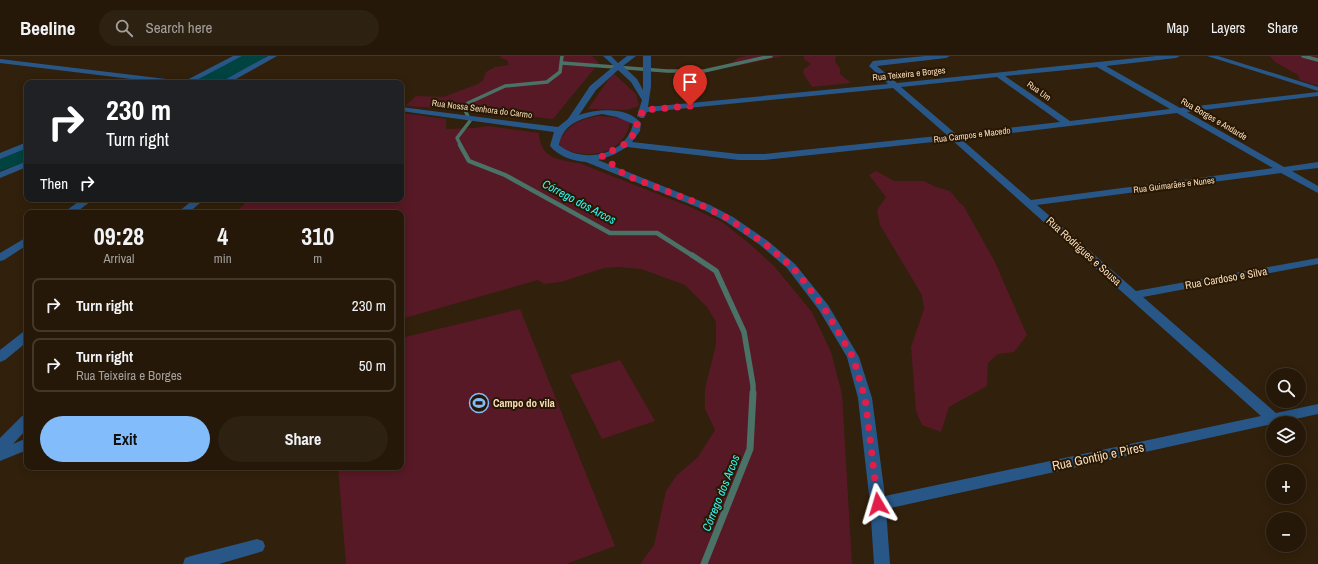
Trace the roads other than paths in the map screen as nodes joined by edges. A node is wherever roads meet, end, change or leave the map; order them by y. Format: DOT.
graph roads {
  1 [pos="6,56"];
  2 [pos="238,56"];
  3 [pos="273,56"];
  4 [pos="608,56"];
  5 [pos="621,56"];
  6 [pos="632,56"];
  7 [pos="647,56"];
  8 [pos="946,56"];
  9 [pos="1176,56"];
  10 [pos="1211,56"];
  11 [pos="0,60"];
  12 [pos="1099,65"];
  13 [pos="619,66"];
  14 [pos="998,75"];
  15 [pos="160,80"];
  16 [pos="190,80"];
  17 [pos="229,80"];
  18 [pos="895,85"];
  19 [pos="1318,89"];
  20 [pos="1318,94"];
  21 [pos="645,99"];
  22 [pos="404,109"];
  23 [pos="643,110"];
  24 [pos="1180,110"];
  25 [pos="572,119"];
  26 [pos="637,123"];
  27 [pos="1068,123"];
  28 [pos="560,130"];
  29 [pos="956,137"];
  30 [pos="625,144"];
  31 [pos="24,146"];
  32 [pos="0,156"];
  33 [pos="602,156"];
  34 [pos="587,159"];
  35 [pos="24,165"];
  36 [pos="1318,165"];
  37 [pos="1283,170"];
  38 [pos="0,175"];
  39 [pos="625,175"];
  40 [pos="1318,190"];
  41 [pos="84,202"];
  42 [pos="196,202"];
  43 [pos="1030,203"];
  44 [pos="72,210"];
  45 [pos="186,210"];
  46 [pos="24,242"];
  47 [pos="0,258"];
  48 [pos="1318,261"];
  49 [pos="1133,295"];
  50 [pos="24,337"];
  51 [pos="0,357"];
  52 [pos="1318,409"];
  53 [pos="1271,416"];
  54 [pos="1283,416"];
  55 [pos="1266,420"];
  56 [pos="24,423"];
  57 [pos="24,445"];
  58 [pos="0,447"];
  59 [pos="0,455"];
  60 [pos="878,504"];
  61 [pos="257,546"];
  62 [pos="192,564"];
  63 [pos="882,564"];
  1 -- 11 [label="street"];
  2 -- 16 [label="street"];
  3 -- 17 [label="street"];
  4 -- 5 [label="street"];
  4 -- 13 [label="street"];
  6 -- 13 [label="street"];
  7 -- 21 [label="street"];
  8 -- 18 [label="street, Rua Rodrigues e Sousa"];
  9 -- 12 [label="street, Rua Teixeira e Borges"];
  10 -- 19 [label="street"];
  11 -- 15 [label="street"];
  12 -- 14 [label="street, Rua Teixeira e Borges"];
  12 -- 24 [label="street, Rua Borges e Andarde"];
  13 -- 21 [label="street"];
  13 -- 25 [label="street"];
  14 -- 18 [label="street, Rua Teixeira e Borges"];
  14 -- 27 [label="street, Rua Um"];
  18 -- 23 [label="street, Rua Teixeira e Borges"];
  18 -- 29 [label="street, Rua Rodrigues e Sousa"];
  20 -- 24 [label="street, Rua Campos e Macedo"];
  21 -- 23 [label="street"];
  22 -- 28 [label="street, Rua Nossa Senhora do Carmo"];
  23 -- 26 [label="street"];
  24 -- 27 [label="street, Rua Campos e Macedo"];
  24 -- 37 [label="street, Rua Borges e Andarde"];
  25 -- 26 [label="street"];
  25 -- 28 [label="street"];
  26 -- 30 [label="street"];
  27 -- 29 [label="street, Rua Campos e Macedo"];
  28 -- 34 [label="street"];
  29 -- 30 [label="street, Rua Campos e Macedo"];
  29 -- 43 [label="street, Rua Rodrigues e Sousa"];
  30 -- 33 [label="street"];
  31 -- 32 [label="street"];
  33 -- 34 [label="street"];
  33 -- 39 [label="street"];
  34 -- 39 [label="street"];
  35 -- 38 [label="street"];
  36 -- 37 [label="street, Rua Guimarães e Nunes"];
  37 -- 40 [label="street, Rua Borges e Andarde"];
  37 -- 43 [label="street, Rua Guimarães e Nunes"];
  39 -- 60 [label="street"];
  41 -- 44 [label="street"];
  42 -- 45 [label="street"];
  43 -- 49 [label="street, Rua Rodrigues e Sousa"];
  46 -- 47 [label="street"];
  48 -- 49 [label="street, Rua Cardoso e Silva"];
  49 -- 53 [label="street, Rua Rodrigues e Sousa"];
  50 -- 51 [label="street"];
  52 -- 54 [label="street, Rua Gontijo e Pires"];
  55 -- 60 [label="street, Rua Gontijo e Pires"];
  56 -- 58 [label="street"];
  57 -- 59 [label="street"];
  60 -- 63 [label="street"];
  61 -- 62 [label="street"];
}
